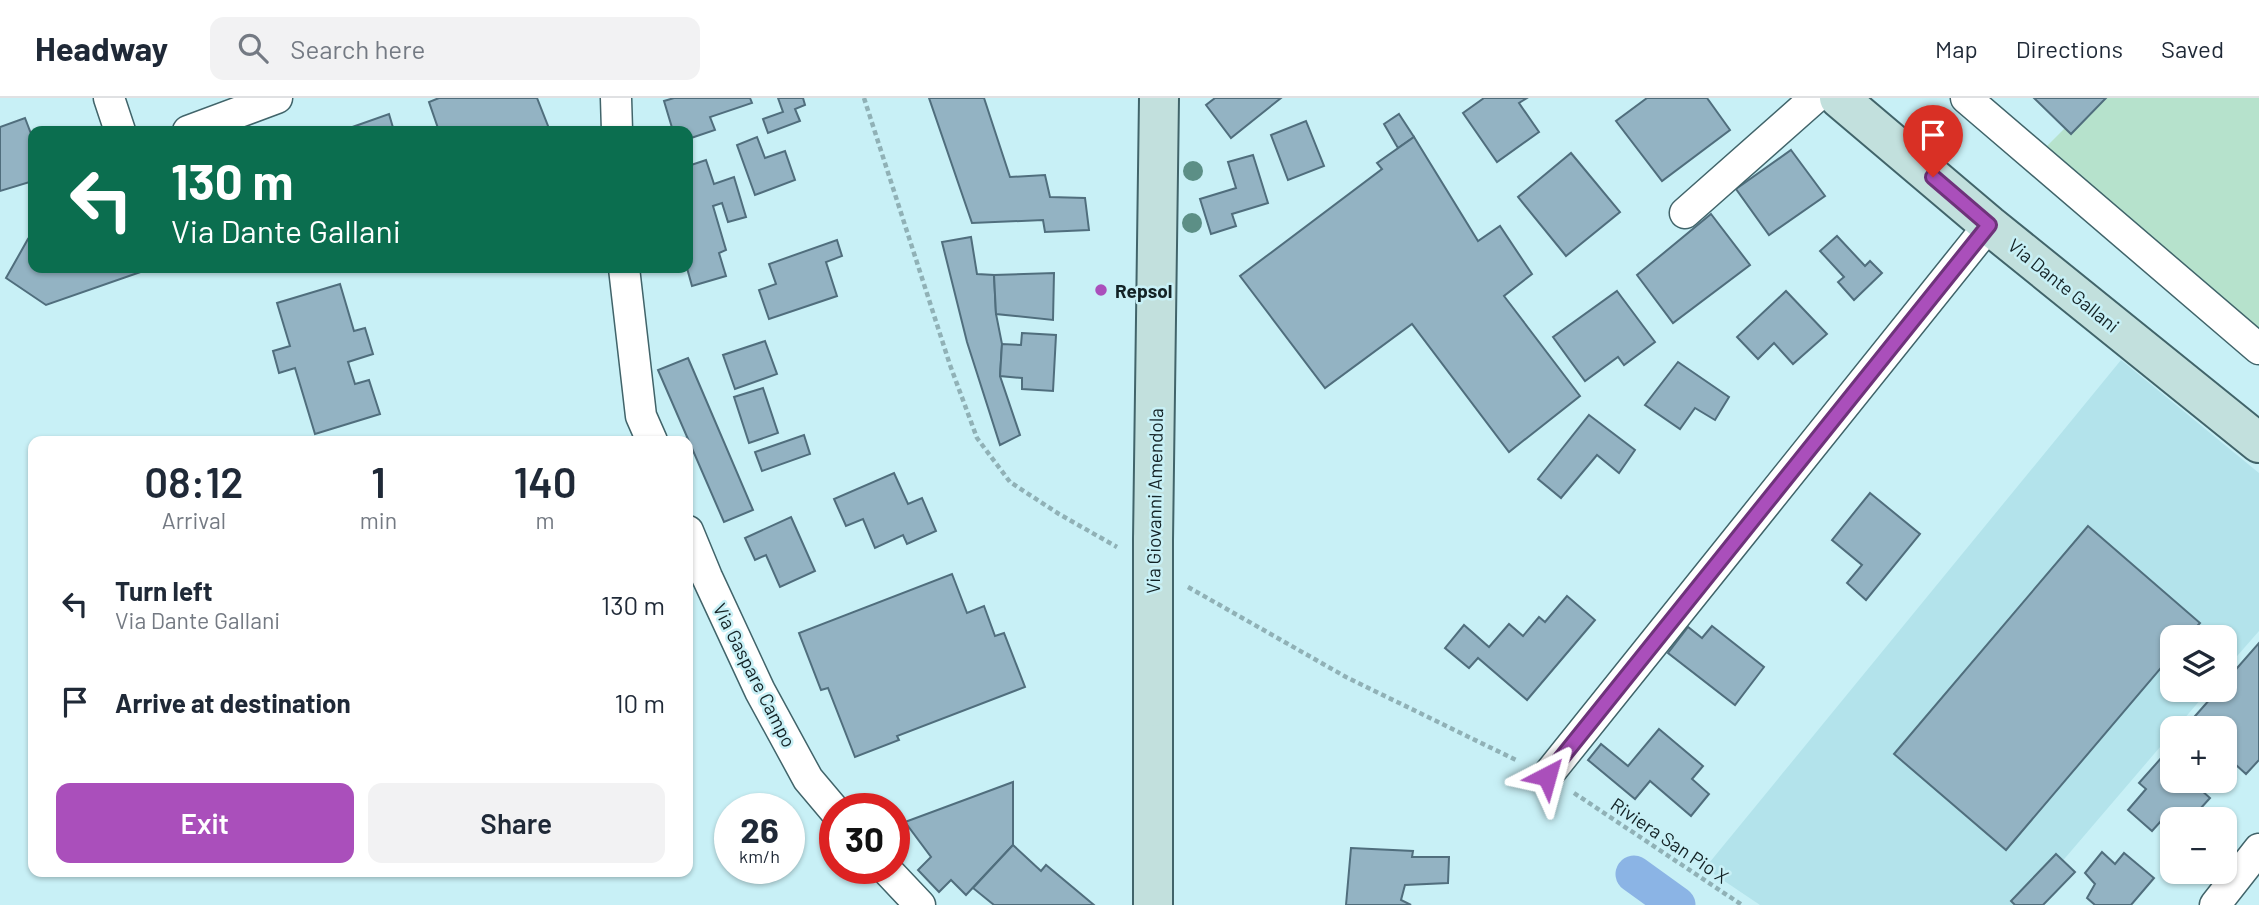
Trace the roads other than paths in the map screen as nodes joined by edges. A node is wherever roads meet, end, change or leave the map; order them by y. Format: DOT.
graph roads {
  1 [pos="109,98"];
  2 [pos="277,98"];
  3 [pos="616,98"];
  4 [pos="1159,98"];
  5 [pos="1815,98"];
  6 [pos="1839,98"];
  7 [pos="1966,98"];
  8 [pos="118,126"];
  9 [pos="201,126"];
  10 [pos="617,126"];
  11 [pos="1685,214"];
  12 [pos="1989,225"];
  13 [pos="625,273"];
  14 [pos="2259,349"];
  15 [pos="650,436"];
  16 [pos="2259,443"];
  17 [pos="693,543"];
  18 [pos="1547,776"];
  19 [pos="820,793"];
  20 [pos="2259,849"];
  21 [pos="900,884"];
  22 [pos="920,905"];
  23 [pos="1153,905"];
  24 [pos="2215,905"];
  1 -- 8 [label="street"];
  2 -- 9 [label="street"];
  3 -- 10 [label="street"];
  4 -- 23 [label="main road, Via Giovanni Amendola, bridge"];
  5 -- 11 [label="street"];
  6 -- 12 [label="main road, Via Dante Gallani"];
  7 -- 14 [label="street"];
  12 -- 16 [label="main road, Via Dante Gallani"];
  12 -- 18 [label="street"];
  13 -- 15 [label="street"];
  17 -- 19 [label="street, Via Gaspare Campo"];
  20 -- 24 [label="street"];
  21 -- 22 [label="street"];
}
